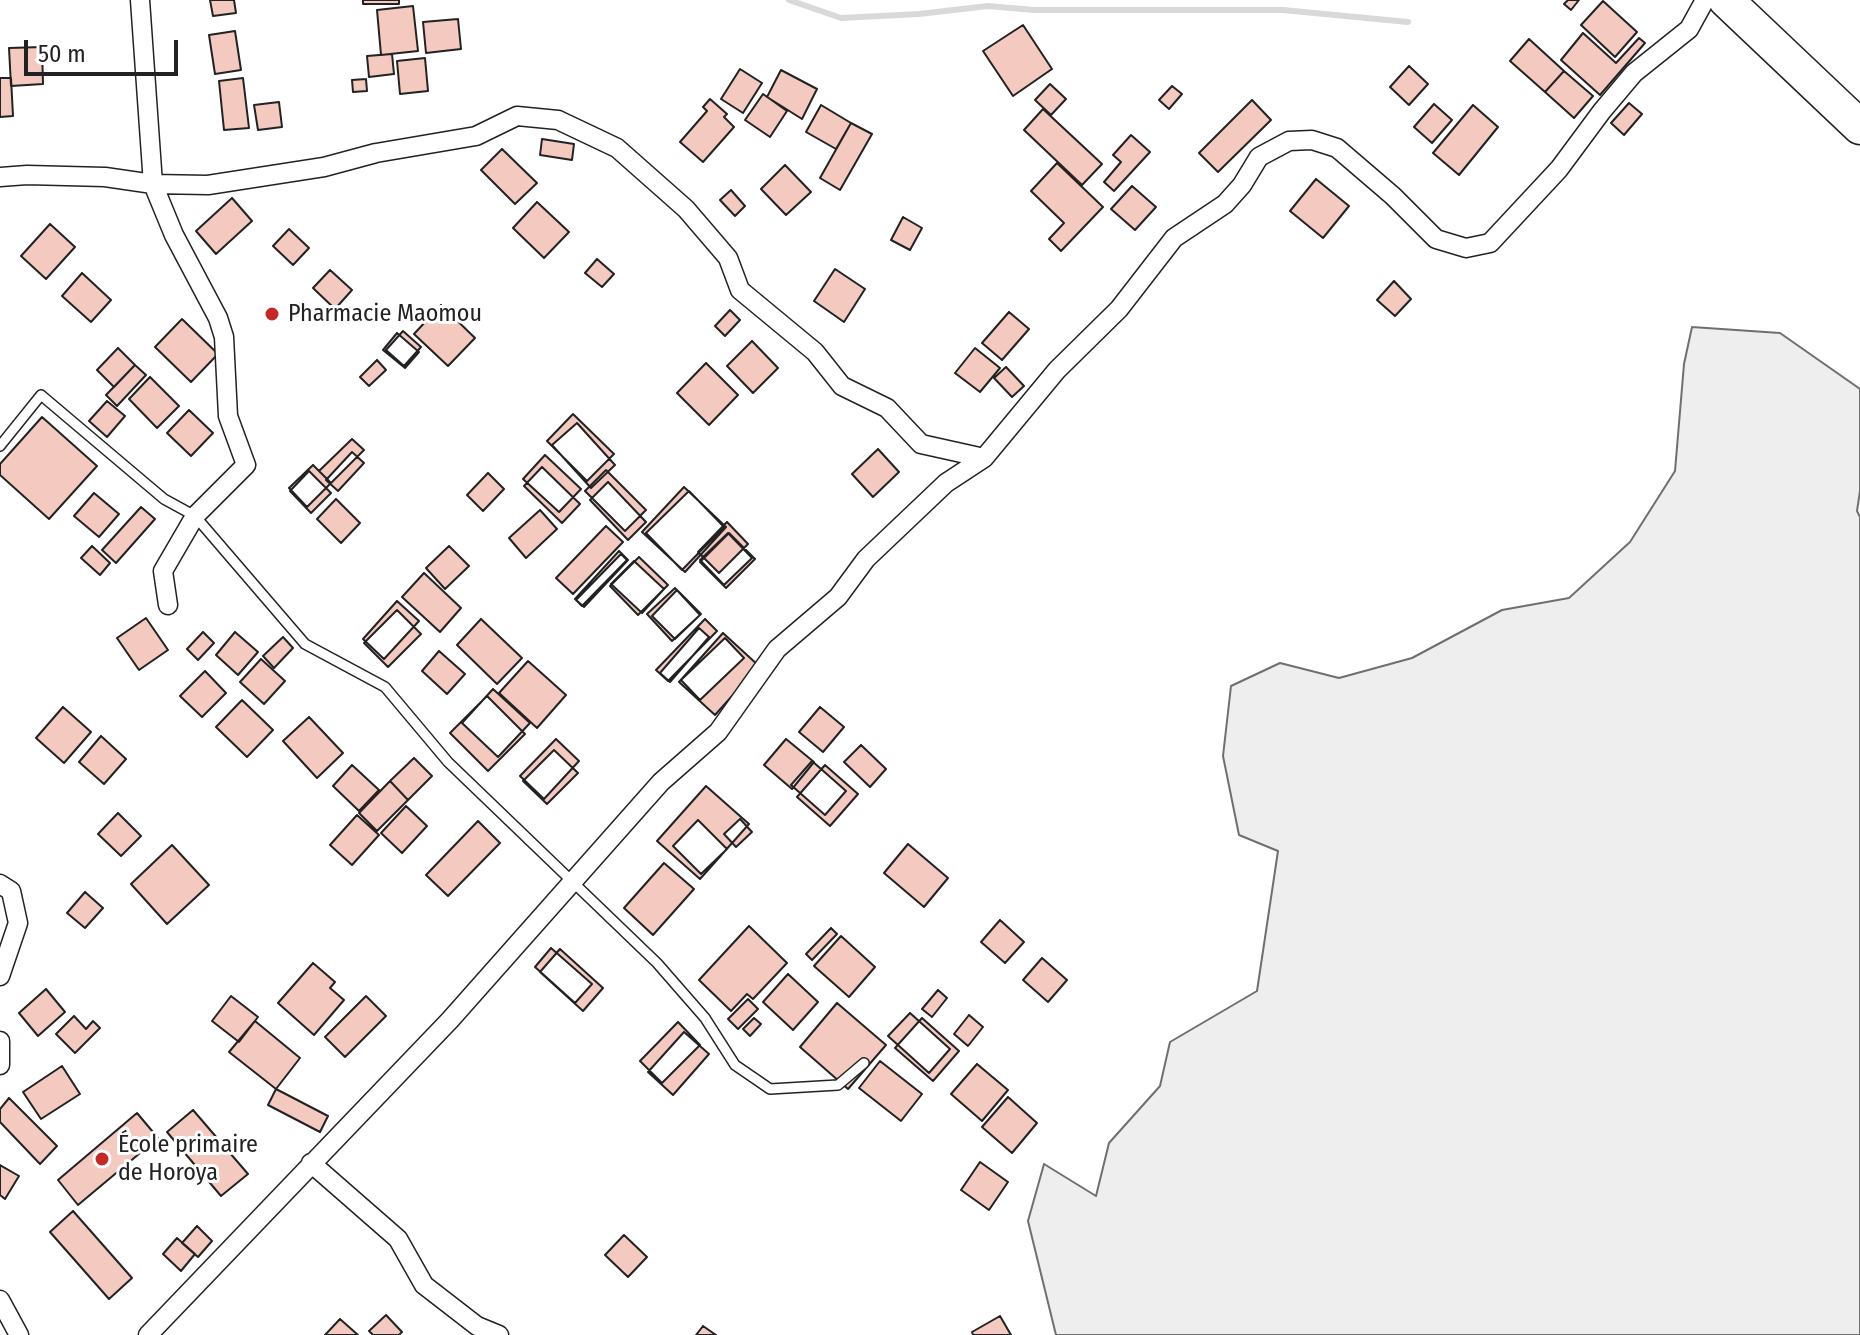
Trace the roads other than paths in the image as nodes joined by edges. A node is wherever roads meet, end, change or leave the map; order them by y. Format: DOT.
graph roads {
  1 [pos="140,0"];
  2 [pos="1705,0"];
  3 [pos="1726,0"];
  4 [pos="1860,127"];
  5 [pos="0,177"];
  6 [pos="153,184"];
  7 [pos="0,446"];
  8 [pos="984,458"];
  9 [pos="195,516"];
  10 [pos="168,605"];
  11 [pos="574,882"];
  12 [pos="0,884"];
  13 [pos="0,976"];
  14 [pos="0,1041"];
  15 [pos="864,1063"];
  16 [pos="0,1065"];
  17 [pos="311,1163"];
  18 [pos="0,1300"];
  19 [pos="19,1335"];
  20 [pos="148,1335"];
  21 [pos="499,1335"];
  1 -- 6 [label="street"];
  2 -- 8 [label="street"];
  3 -- 4 [label="highway"];
  5 -- 6 [label="street"];
  6 -- 8 [label="street"];
  6 -- 9 [label="street"];
  7 -- 9 [label="lane"];
  8 -- 11 [label="street"];
  9 -- 10 [label="street"];
  9 -- 11 [label="lane"];
  11 -- 15 [label="lane"];
  11 -- 17 [label="street"];
  12 -- 13 [label="street"];
  14 -- 16 [label="street"];
  17 -- 20 [label="street"];
  17 -- 21 [label="street"];
  18 -- 19 [label="street"];
}
